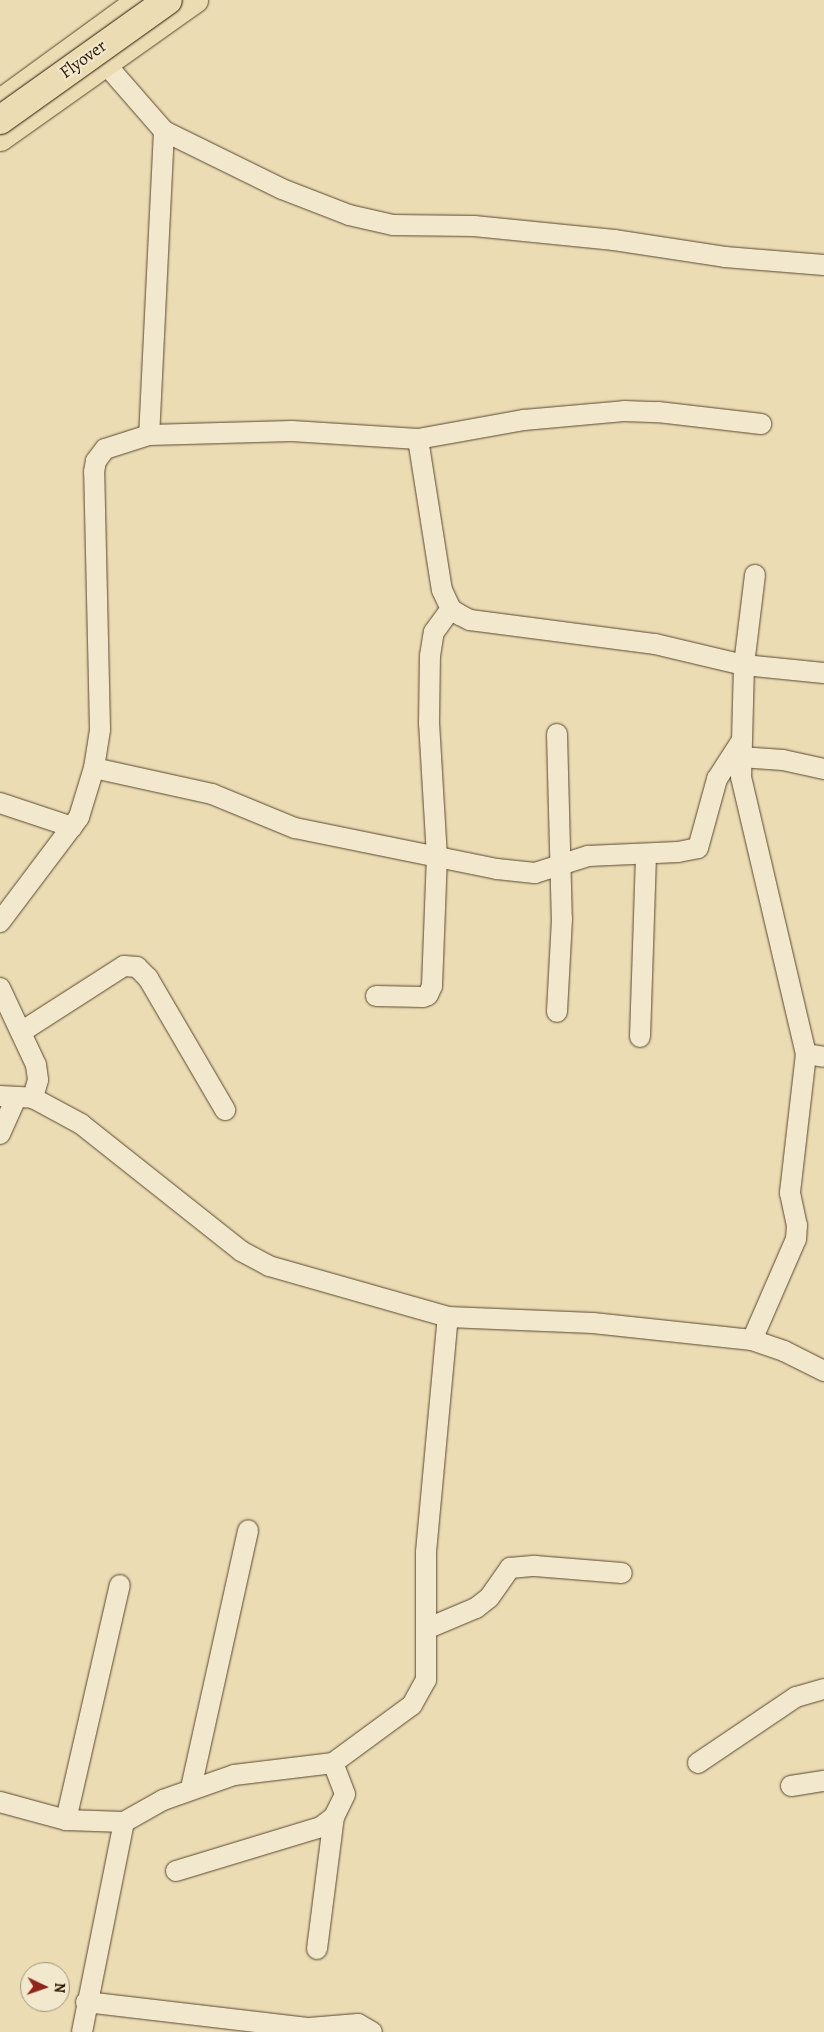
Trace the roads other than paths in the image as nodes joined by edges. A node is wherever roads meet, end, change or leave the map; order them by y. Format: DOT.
graph roads {
  1 [pos="139,0"];
  2 [pos="168,0"];
  3 [pos="195,0"];
  4 [pos="84,40"];
  5 [pos="105,63"];
  6 [pos="0,101"];
  7 [pos="3,127"];
  8 [pos="164,131"];
  9 [pos="824,265"];
  10 [pos="761,424"];
  11 [pos="149,435"];
  12 [pos="418,439"];
  13 [pos="755,575"];
  14 [pos="451,609"];
  15 [pos="744,665"];
  16 [pos="824,673"];
  17 [pos="557,734"];
  18 [pos="740,750"];
  19 [pos="94,768"];
  20 [pos="824,769"];
  21 [pos="0,803"];
  22 [pos="72,827"];
  23 [pos="646,854"];
  24 [pos="437,856"];
  25 [pos="561,864"];
  26 [pos="0,922"];
  27 [pos="0,988"];
  28 [pos="376,996"];
  29 [pos="557,1012"];
  30 [pos="21,1032"];
  31 [pos="640,1037"];
  32 [pos="815,1055"];
  33 [pos="16,1097"];
  34 [pos="225,1110"];
  35 [pos="0,1134"];
  36 [pos="448,1317"];
  37 [pos="752,1340"];
  38 [pos="824,1371"];
  39 [pos="248,1530"];
  40 [pos="622,1573"];
  41 [pos="120,1585"];
  42 [pos="426,1629"];
  43 [pos="824,1689"];
  44 [pos="333,1763"];
  45 [pos="698,1763"];
  46 [pos="824,1781"];
  47 [pos="791,1786"];
  48 [pos="191,1788"];
  49 [pos="0,1802"];
  50 [pos="334,1817"];
  51 [pos="66,1820"];
  52 [pos="124,1822"];
  53 [pos="176,1871"];
  54 [pos="317,1949"];
  55 [pos="86,2002"];
  56 [pos="82,2032"];
  57 [pos="372,2032"];
  1 -- 4 [label="main road"];
  2 -- 7 [label="highway, Flyover, bridge"];
  3 -- 5 [label="main road"];
  4 -- 5 [label="street"];
  4 -- 6 [label="main road"];
  5 -- 7 [label="main road"];
  5 -- 8 [label="street"];
  8 -- 9 [label="street"];
  8 -- 11 [label="street"];
  10 -- 12 [label="street"];
  11 -- 12 [label="street"];
  11 -- 19 [label="street"];
  12 -- 14 [label="street"];
  13 -- 15 [label="street"];
  14 -- 15 [label="street"];
  14 -- 24 [label="street"];
  15 -- 16 [label="street"];
  15 -- 18 [label="street"];
  17 -- 25 [label="street"];
  18 -- 20 [label="street"];
  18 -- 23 [label="street"];
  18 -- 32 [label="street"];
  19 -- 22 [label="street"];
  19 -- 24 [label="street"];
  21 -- 22 [label="street"];
  22 -- 26 [label="street"];
  23 -- 25 [label="street"];
  23 -- 31 [label="street"];
  24 -- 25 [label="street"];
  24 -- 28 [label="street"];
  25 -- 29 [label="street"];
  27 -- 30 [label="street"];
  30 -- 33 [label="street"];
  30 -- 34 [label="street"];
  32 -- 37 [label="street"];
  33 -- 35 [label="street"];
  33 -- 36 [label="street"];
  36 -- 37 [label="street"];
  36 -- 42 [label="street"];
  37 -- 38 [label="street"];
  39 -- 48 [label="street"];
  40 -- 42 [label="street"];
  41 -- 51 [label="street"];
  42 -- 44 [label="street"];
  43 -- 45 [label="street"];
  44 -- 48 [label="street"];
  44 -- 50 [label="street"];
  46 -- 47 [label="street"];
  48 -- 52 [label="street"];
  49 -- 51 [label="street"];
  50 -- 53 [label="street"];
  50 -- 54 [label="street"];
  51 -- 52 [label="street"];
  52 -- 55 [label="street"];
  55 -- 56 [label="street"];
  55 -- 57 [label="street"];
}
